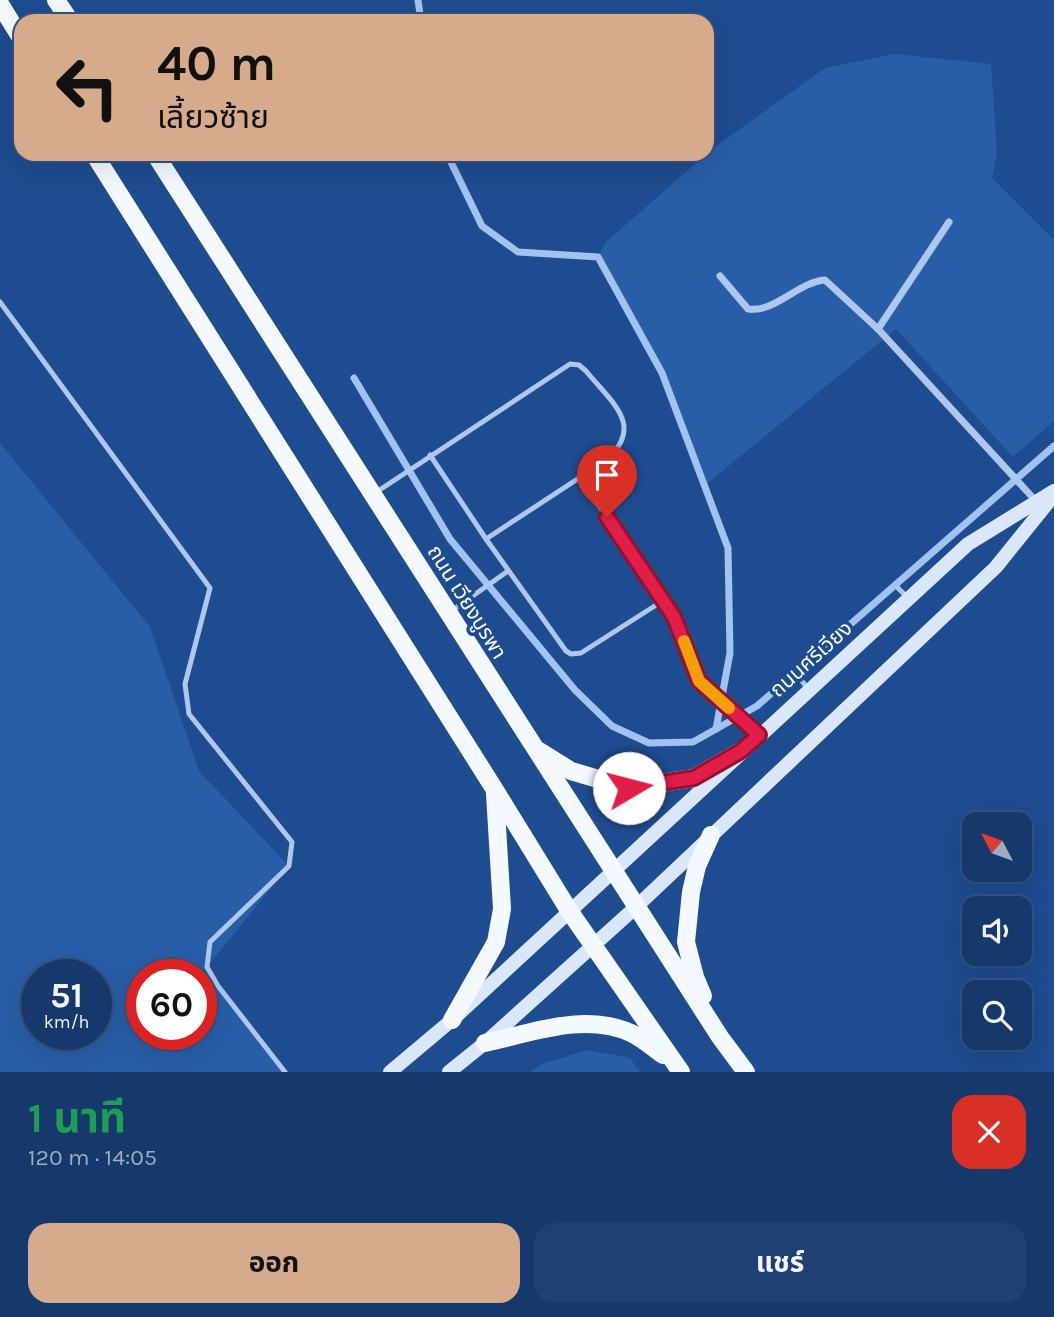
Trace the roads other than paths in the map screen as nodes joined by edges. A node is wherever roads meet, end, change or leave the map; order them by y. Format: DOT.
graph roads {
  1 [pos="0,4"];
  2 [pos="14,27"];
  3 [pos="98,161"];
  4 [pos="159,161"];
  5 [pos="949,222"];
  6 [pos="720,276"];
  7 [pos="0,302"];
  8 [pos="878,329"];
  9 [pos="430,455"];
  10 [pos="1054,493"];
  11 [pos="373,494"];
  12 [pos="592,496"];
  13 [pos="1035,500"];
  14 [pos="486,539"];
  15 [pos="508,571"];
  16 [pos="664,600"];
  17 [pos="448,614"];
  18 [pos="799,677"];
  19 [pos="699,681"];
  20 [pos="808,689"];
  21 [pos="759,735"];
  22 [pos="533,747"];
  23 [pos="741,751"];
  24 [pos="495,790"];
  25 [pos="712,835"];
  26 [pos="613,872"];
  27 [pos="636,907"];
  28 [pos="569,912"];
  29 [pos="593,948"];
  30 [pos="452,1020"];
  31 [pos="720,1037"];
  32 [pos="485,1043"];
  33 [pos="285,1072"];
  34 [pos="390,1072"];
  35 [pos="449,1072"];
  36 [pos="681,1072"];
  37 [pos="746,1072"];
  1 -- 2 [label="main road"];
  3 -- 24 [label="main road"];
  4 -- 11 [label="main road, ถนน เวียงบูรพา"];
  5 -- 8 [label="street"];
  6 -- 8 [label="street"];
  7 -- 33 [label="lane"];
  8 -- 13 [label="street"];
  9 -- 11 [label="lane"];
  9 -- 14 [label="lane"];
  9 -- 14 [label="lane"];
  10 -- 13 [label="main road, ถนนศรีเวียง"];
  10 -- 25 [label="main road, ถนนศรีเวียง"];
  11 -- 17 [label="main road, ถนน เวียงบูรพา"];
  12 -- 16 [label="lane"];
  13 -- 20 [label="main road, ถนนศรีเวียง"];
  14 -- 15 [label="lane"];
  15 -- 16 [label="lane"];
  15 -- 17 [label="lane"];
  16 -- 19 [label="lane"];
  17 -- 22 [label="main road, ถนน เวียงบูรพา"];
  18 -- 20 [label="lane"];
  19 -- 21 [label="street"];
  20 -- 21 [label="main road, ถนนศรีเวียง"];
  21 -- 23 [label="main road, ถนนศรีเวียง"];
  22 -- 23 [label="main road"];
  22 -- 26 [label="main road, ถนน เวียงบูรพา"];
  23 -- 26 [label="main road, ถนนศรีเวียง"];
  24 -- 28 [label="main road"];
  24 -- 30 [label="main road"];
  25 -- 27 [label="main road, ถนนศรีเวียง"];
  25 -- 31 [label="main road"];
  26 -- 27 [label="main road, ถนน เวียงบูรพา"];
  26 -- 28 [label="main road, ถนนศรีเวียง"];
  27 -- 29 [label="main road, ถนนศรีเวียง"];
  27 -- 31 [label="main road, ถนน เวียงบูรพา"];
  28 -- 29 [label="main road"];
  28 -- 30 [label="main road, ถนนศรีเวียง"];
  29 -- 32 [label="main road, ถนนศรีเวียง"];
  29 -- 36 [label="main road"];
  30 -- 34 [label="main road, ถนนศรีเวียง"];
  31 -- 37 [label="main road, ถนน เวียงบูรพา"];
  32 -- 35 [label="main road, ถนนศรีเวียง"];
  32 -- 36 [label="main road"];
}
